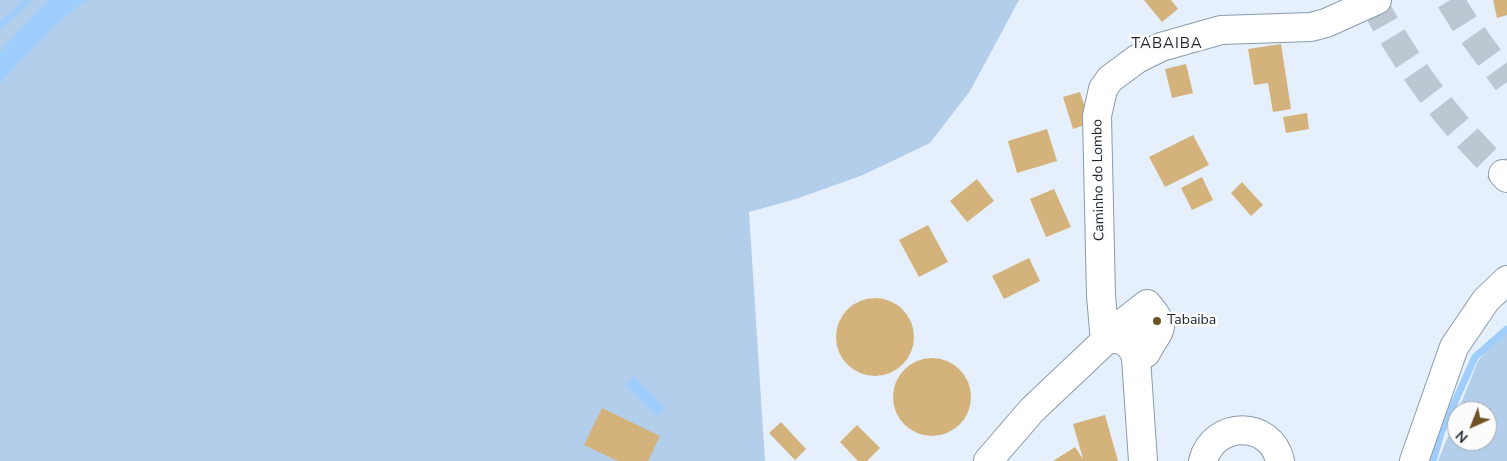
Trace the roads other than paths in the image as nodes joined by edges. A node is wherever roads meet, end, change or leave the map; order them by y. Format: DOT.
graph roads {
  1 [pos="1377,0"];
  2 [pos="1507,280"];
  3 [pos="1114,332"];
  4 [pos="988,461"];
  5 [pos="1143,461"];
  6 [pos="1203,461"];
  7 [pos="1280,461"];
  8 [pos="1414,461"];
  1 -- 3 [label="street, Caminho do Lombo"];
  2 -- 8 [label="street"];
  3 -- 4 [label="street"];
  3 -- 5 [label="street"];
  6 -- 7 [label="street"];
}
